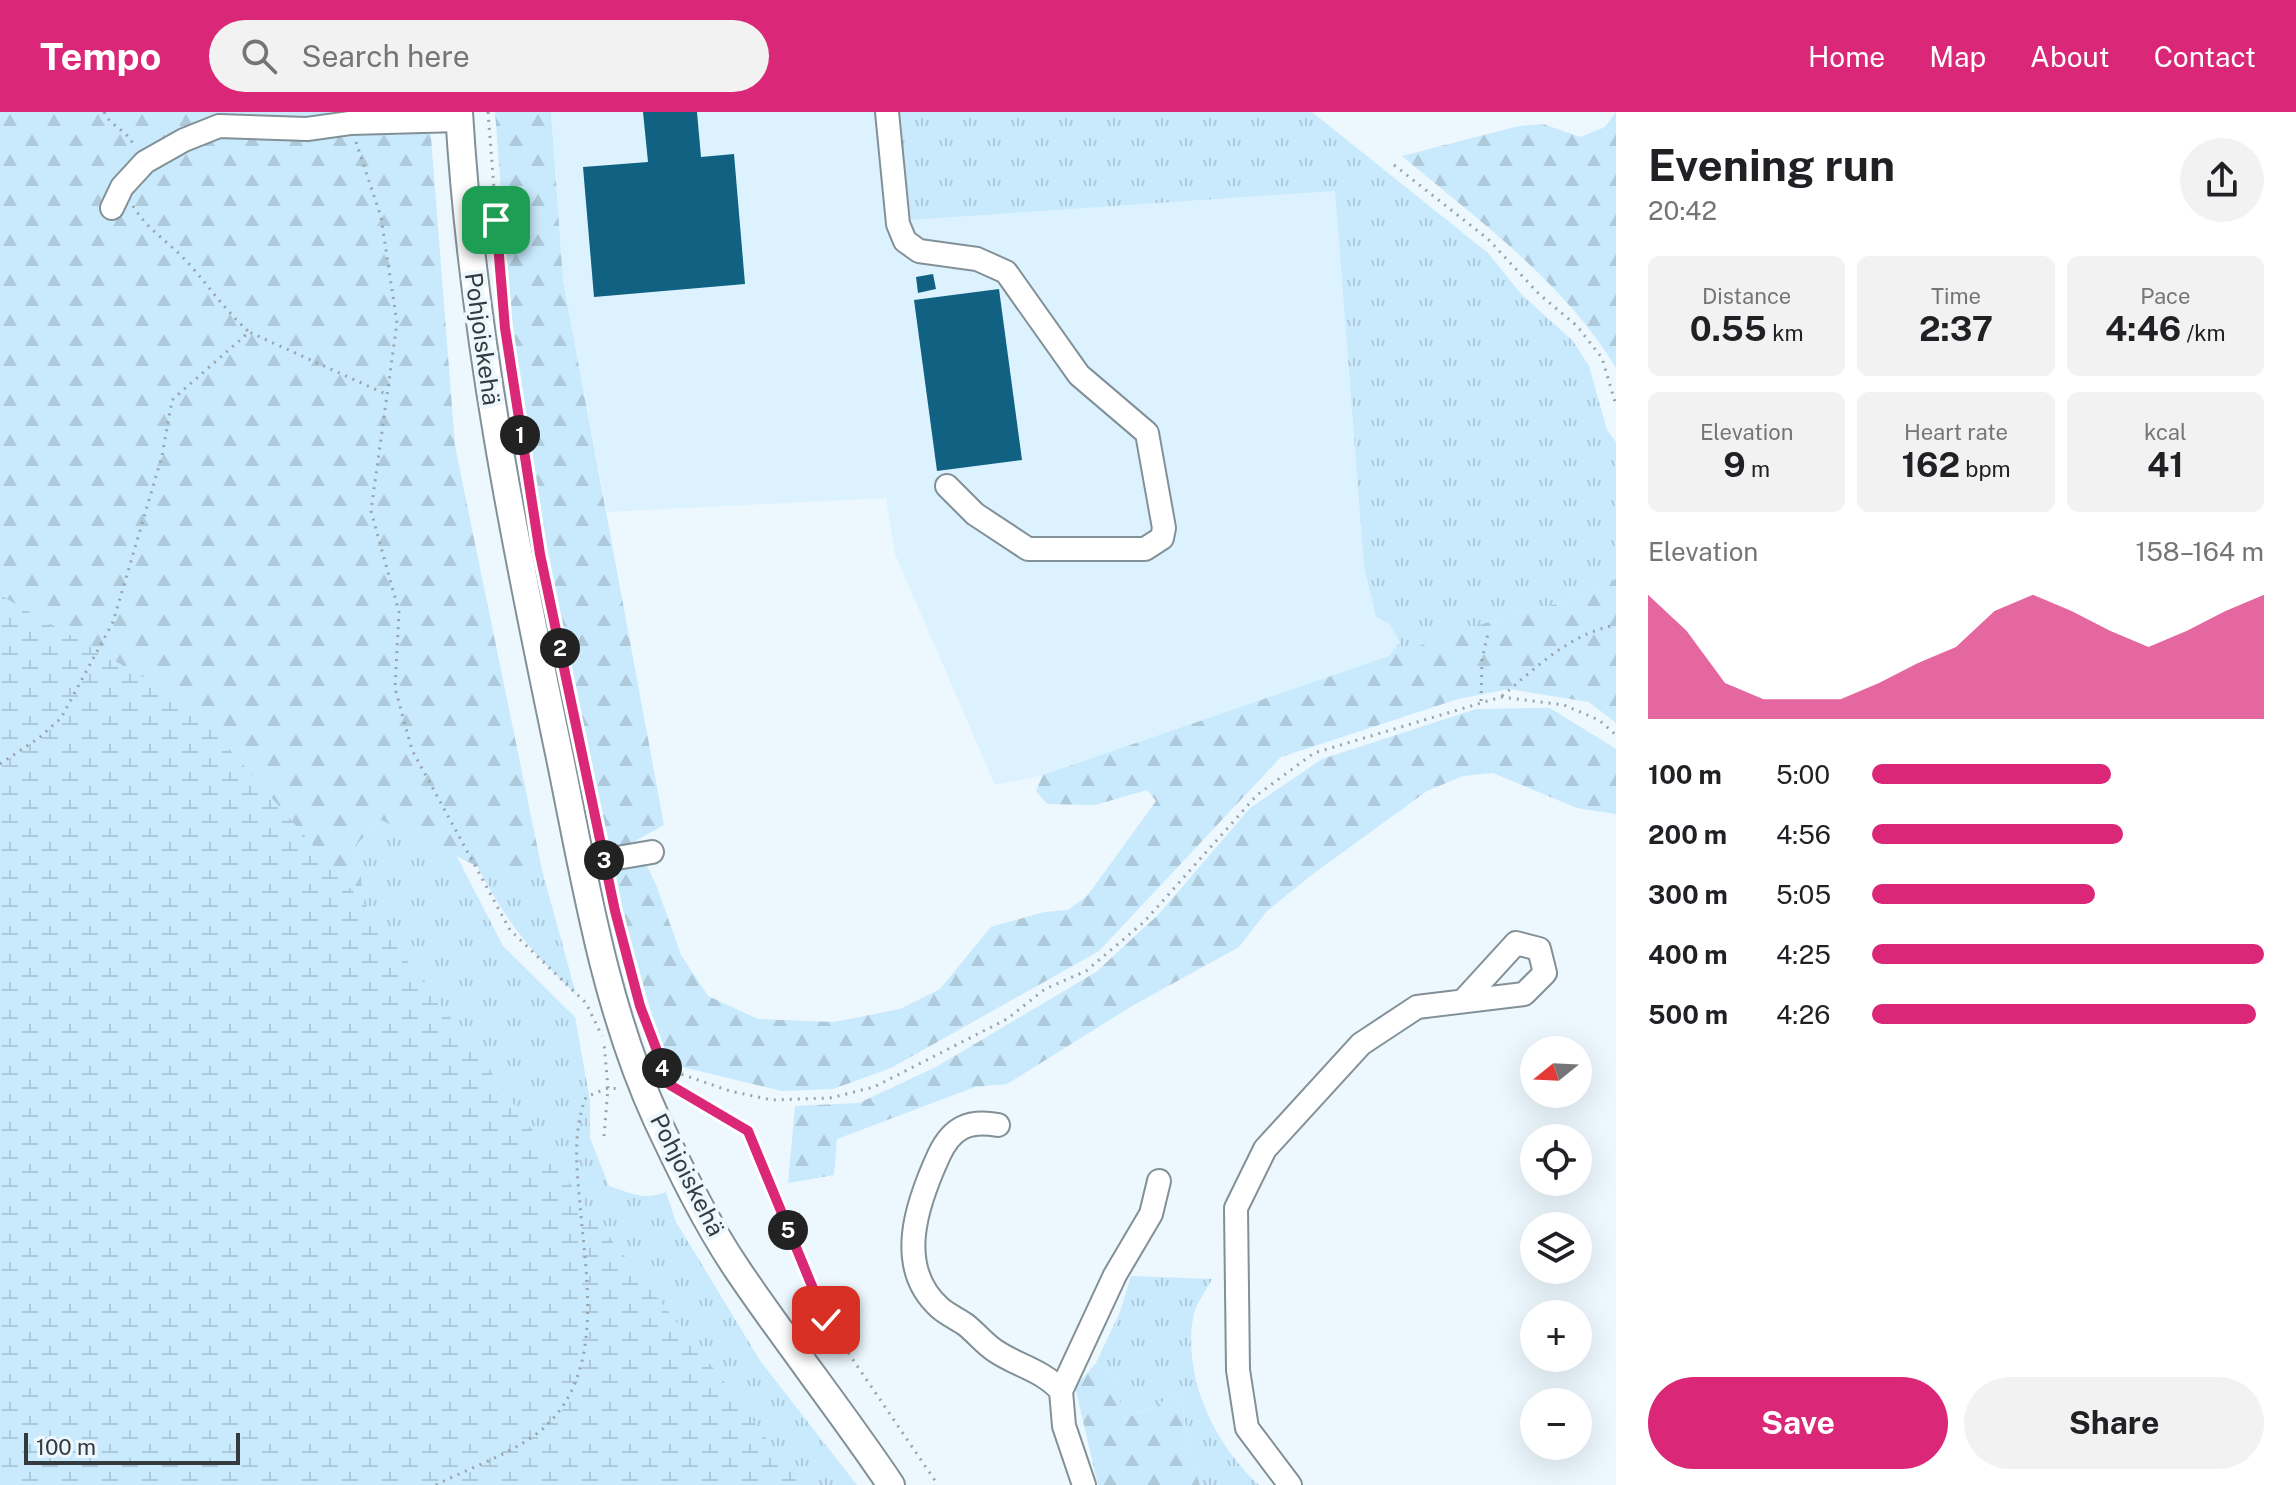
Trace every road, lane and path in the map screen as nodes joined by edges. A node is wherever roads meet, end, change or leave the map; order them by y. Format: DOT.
graph roads {
  1 [pos="104,112"];
  2 [pos="488,112"];
  3 [pos="887,112"];
  4 [pos="460,116"];
  5 [pos="350,123"];
  6 [pos="1394,165"];
  7 [pos="134,174"];
  8 [pos="112,208"];
  9 [pos="249,332"];
  10 [pos="388,395"];
  11 [pos="1616,405"];
  12 [pos="947,486"];
  13 [pos="535,523"];
  14 [pos="547,584"];
  15 [pos="1616,625"];
  16 [pos="1488,633"];
  17 [pos="1501,697"];
  18 [pos="1481,702"];
  19 [pos="1616,735"];
  20 [pos="0,764"];
  21 [pos="652,852"];
  22 [pos="593,862"];
  23 [pos="1463,1001"];
  24 [pos="664,1074"];
  25 [pos="608,1088"];
  26 [pos="998,1125"];
  27 [pos="604,1136"];
  28 [pos="1159,1181"];
  29 [pos="1061,1391"];
  30 [pos="436,1485"];
  31 [pos="891,1485"];
  32 [pos="938,1485"];
  33 [pos="1084,1485"];
  34 [pos="1290,1485"];
  1 -- 7 [label="path"];
  2 -- 13 [label="path"];
  3 -- 12 [label="street"];
  4 -- 5 [label="street"];
  4 -- 22 [label="main road, Pohjoiskehä"];
  5 -- 7 [label="street"];
  5 -- 10 [label="path"];
  6 -- 11 [label="path"];
  7 -- 8 [label="street"];
  7 -- 9 [label="path"];
  9 -- 10 [label="path"];
  9 -- 20 [label="path"];
  10 -- 25 [label="path"];
  14 -- 22 [label="path"];
  15 -- 17 [label="path"];
  16 -- 18 [label="path"];
  17 -- 18 [label="path"];
  17 -- 19 [label="path"];
  18 -- 24 [label="path"];
  21 -- 22 [label="street"];
  22 -- 24 [label="path"];
  22 -- 31 [label="main road, Pohjoiskehä"];
  23 -- 34 [label="street"];
  24 -- 32 [label="path"];
  25 -- 27 [label="path"];
  25 -- 30 [label="path"];
  26 -- 29 [label="street"];
  28 -- 29 [label="street"];
  29 -- 33 [label="street"];
}
